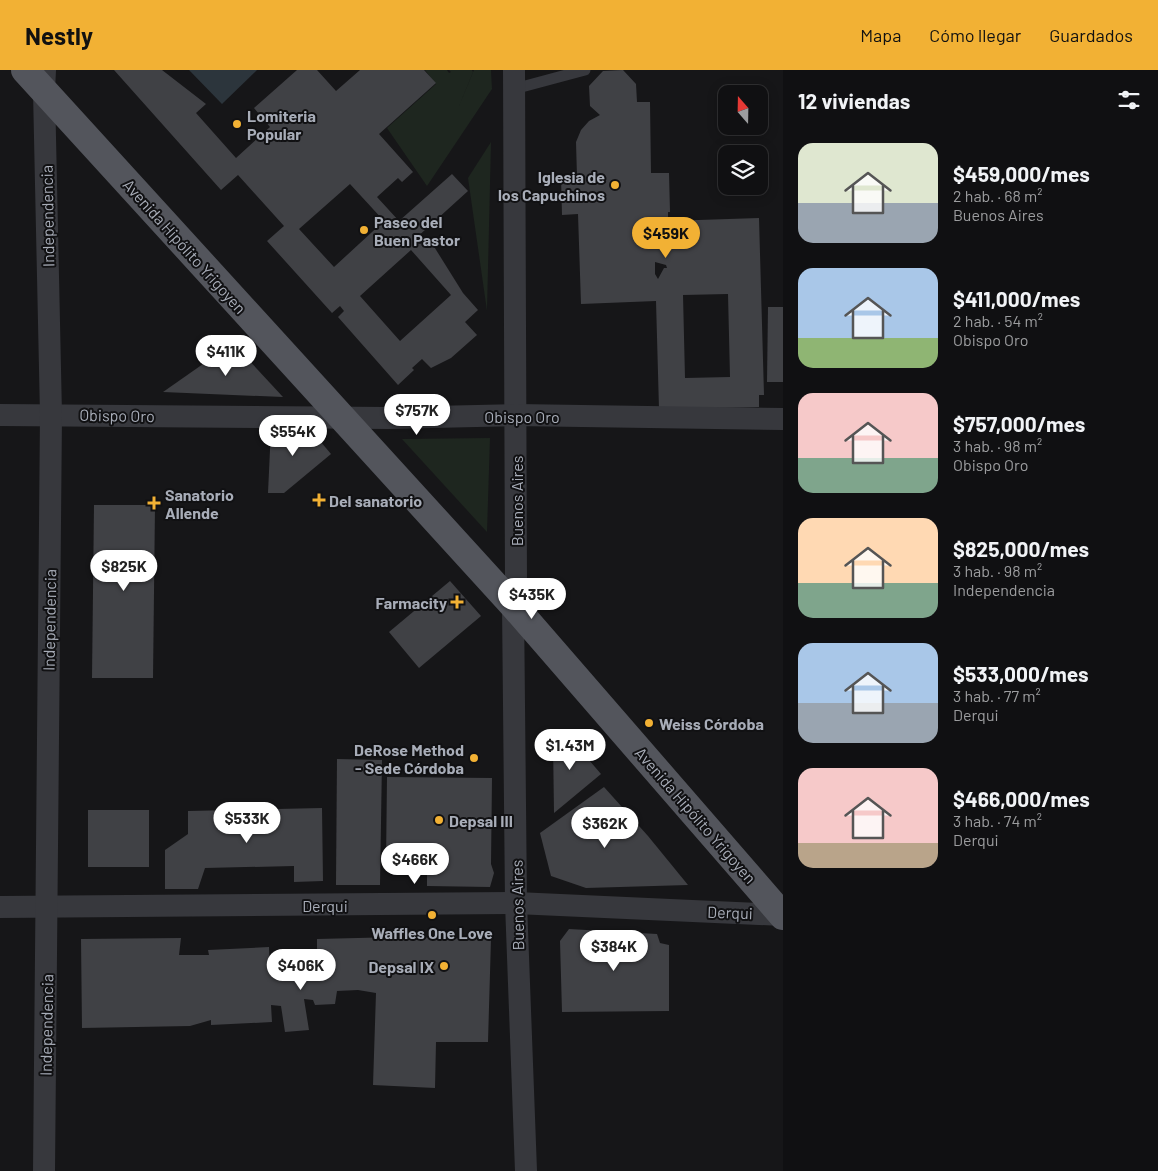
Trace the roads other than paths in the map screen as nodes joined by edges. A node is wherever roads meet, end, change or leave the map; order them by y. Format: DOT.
graph roads {
  1 [pos="25,70"];
  2 [pos="585,70"];
  3 [pos="514,80"];
  4 [pos="45,81"];
  5 [pos="0,415"];
  6 [pos="52,415"];
  7 [pos="516,415"];
  8 [pos="342,418"];
  9 [pos="783,419"];
  10 [pos="513,605"];
  11 [pos="516,903"];
  12 [pos="0,907"];
  13 [pos="47,907"];
  14 [pos="783,915"];
  15 [pos="44,1171"];
  16 [pos="526,1171"];
  1 -- 4 [label="main road, Avenida Hipólito Yrigoyen"];
  2 -- 3 [label="lane"];
  3 -- 7 [label="street, Buenos Aires"];
  4 -- 6 [label="street, Independencia"];
  4 -- 8 [label="main road, Avenida Hipólito Yrigoyen"];
  5 -- 6 [label="street, Obispo Oro"];
  6 -- 8 [label="street, Obispo Oro"];
  6 -- 13 [label="street, Independencia"];
  7 -- 8 [label="street, Obispo Oro"];
  7 -- 9 [label="street, Obispo Oro"];
  7 -- 10 [label="street, Buenos Aires"];
  8 -- 10 [label="main road, Avenida Hipólito Yrigoyen"];
  10 -- 11 [label="street, Buenos Aires"];
  10 -- 14 [label="main road, Avenida Hipólito Yrigoyen"];
  11 -- 13 [label="street, Derqui"];
  11 -- 14 [label="street, Derqui"];
  11 -- 16 [label="street, Buenos Aires"];
  12 -- 13 [label="street, Derqui"];
  13 -- 15 [label="street, Independencia"];
}
